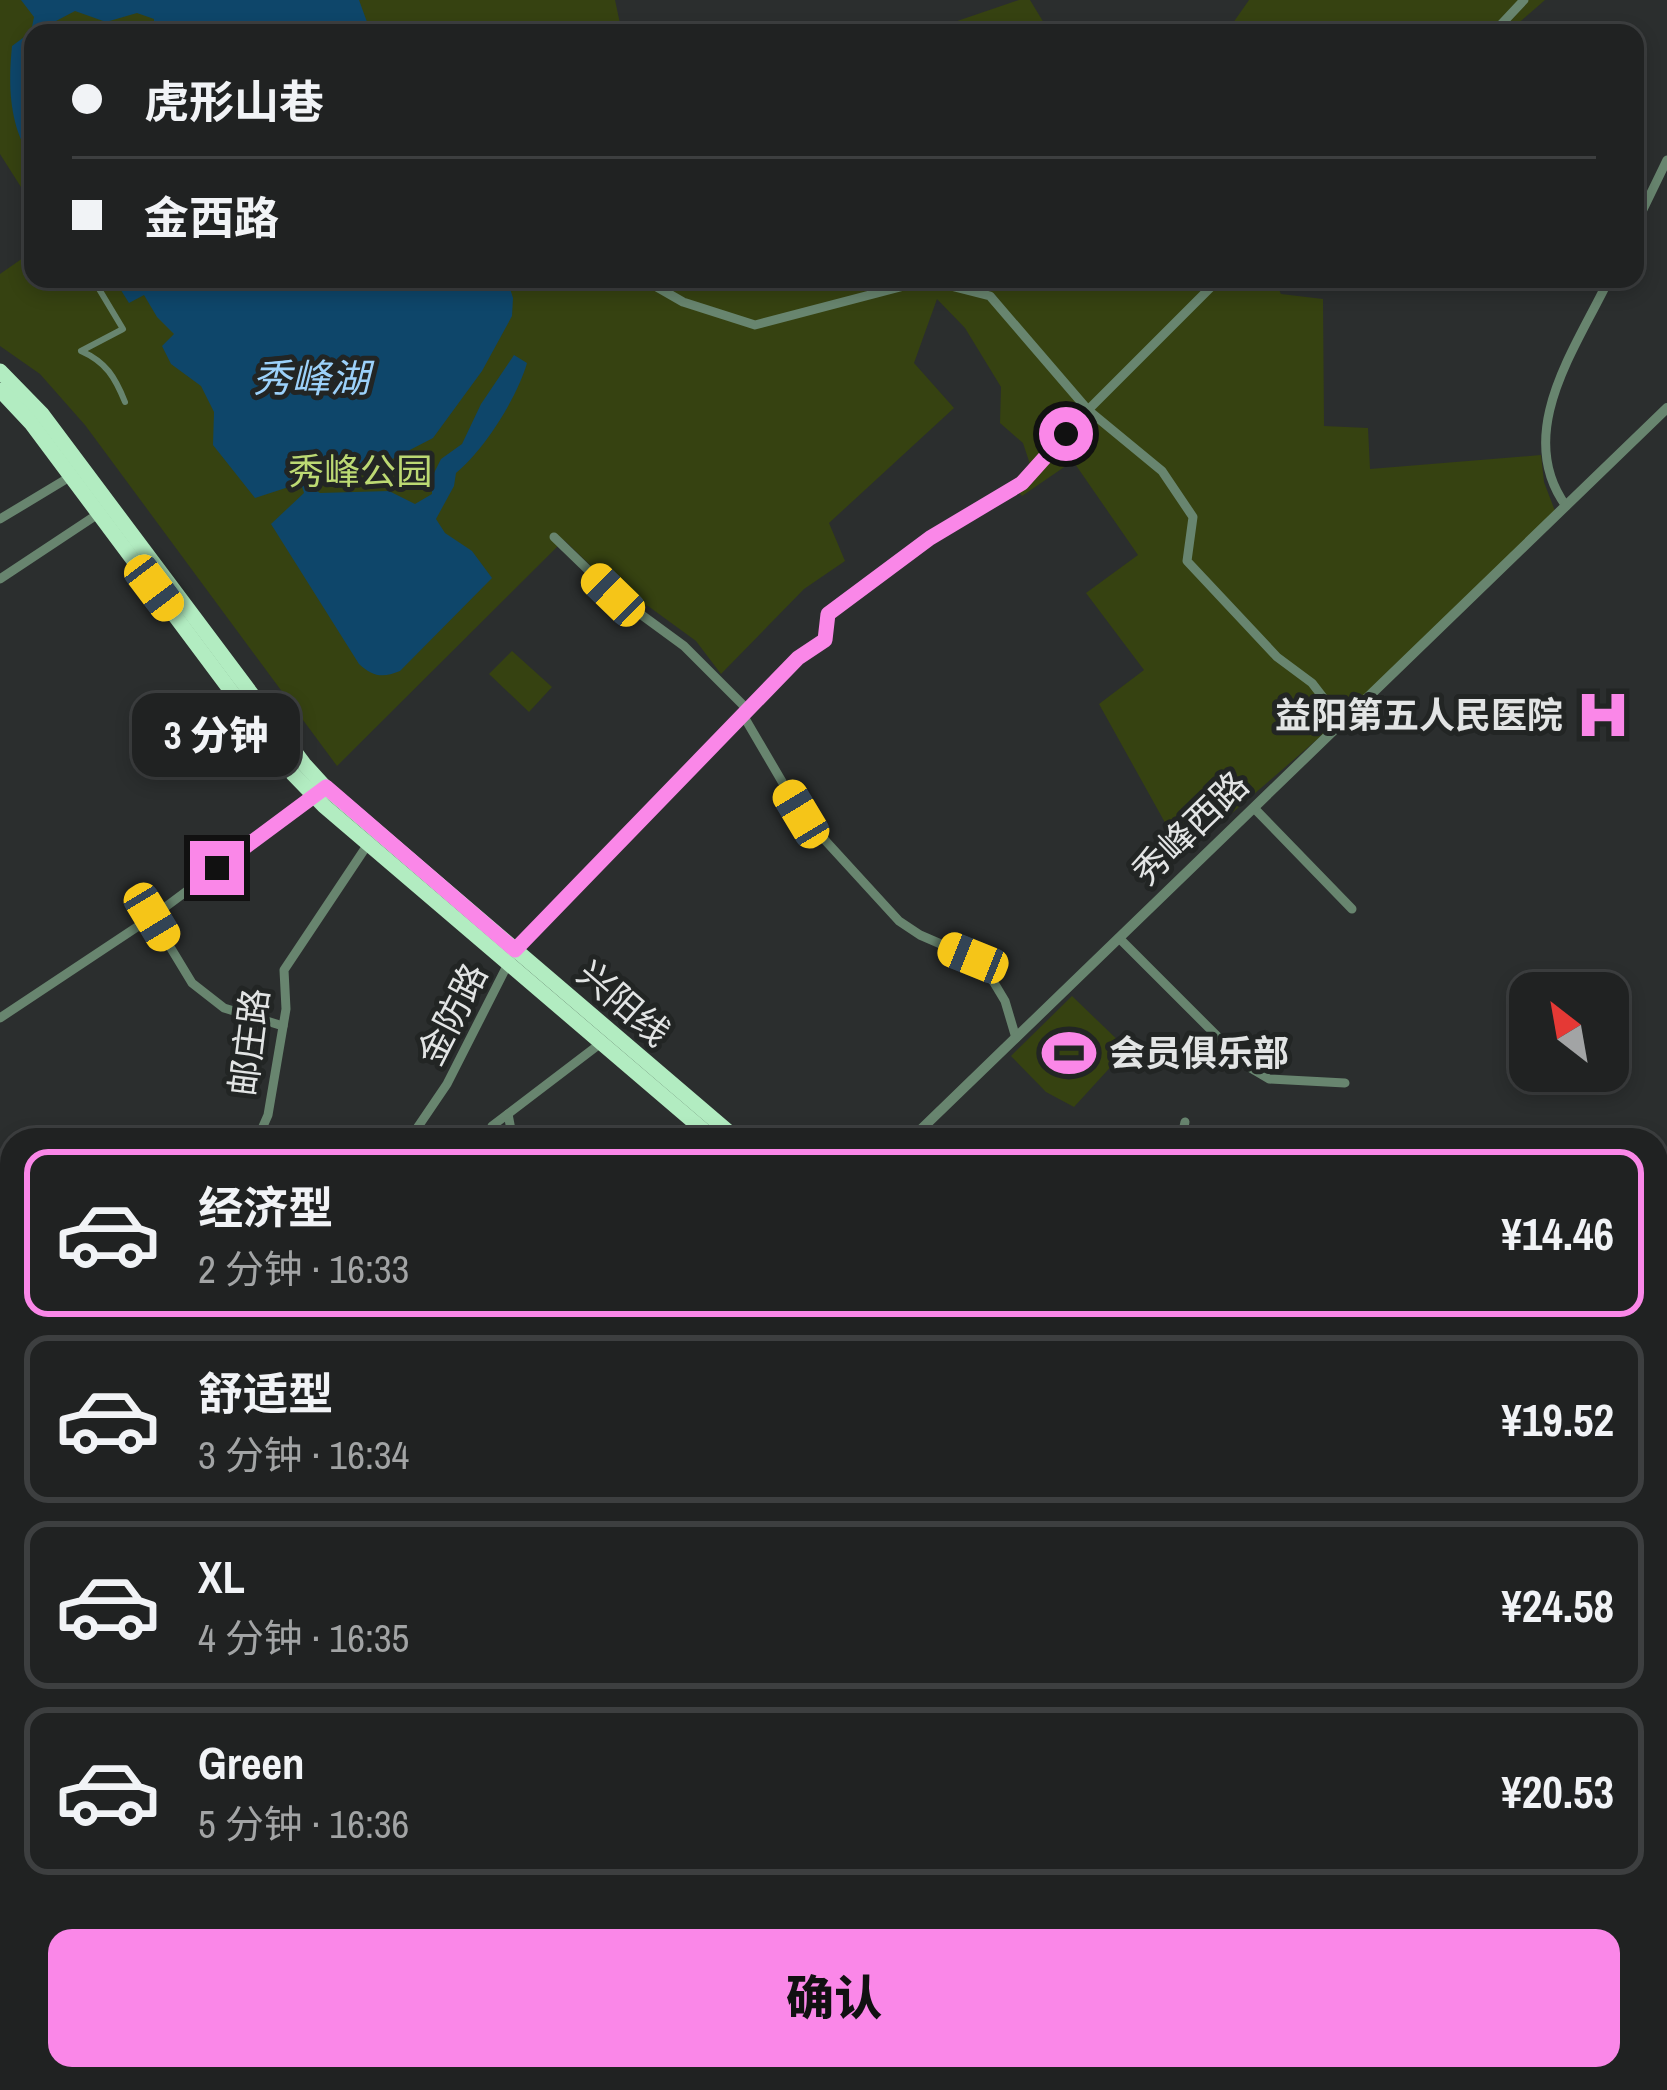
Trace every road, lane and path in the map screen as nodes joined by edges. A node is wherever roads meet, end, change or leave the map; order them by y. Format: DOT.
graph roads {
  1 [pos="1524,0"];
  2 [pos="1501,24"];
  3 [pos="1667,160"];
  4 [pos="1644,207"];
  5 [pos="98,288"];
  6 [pos="658,288"];
  7 [pos="896,288"];
  8 [pos="959,288"];
  9 [pos="1210,288"];
  10 [pos="1605,288"];
  11 [pos="0,371"];
  12 [pos="3,397"];
  13 [pos="124,402"];
  14 [pos="1667,408"];
  15 [pos="1088,410"];
  16 [pos="77,473"];
  17 [pos="1566,506"];
  18 [pos="105,510"];
  19 [pos="0,519"];
  20 [pos="554,537"];
  21 [pos="0,578"];
  22 [pos="746,712"];
  23 [pos="1342,722"];
  24 [pos="320,791"];
  25 [pos="1254,808"];
  26 [pos="373,838"];
  27 [pos="1352,909"];
  28 [pos="152,917"];
  29 [pos="1119,938"];
  30 [pos="512,957"];
  31 [pos="0,1018"];
  32 [pos="283,1026"];
  33 [pos="1016,1038"];
  34 [pos="601,1043"];
  35 [pos="1345,1083"];
  36 [pos="508,1114"];
  37 [pos="1185,1122"];
  38 [pos="262,1128"];
  39 [pos="418,1128"];
  40 [pos="492,1128"];
  41 [pos="511,1128"];
  42 [pos="701,1128"];
  43 [pos="723,1128"];
  44 [pos="922,1128"];
  45 [pos="1184,1128"];
  1 -- 2 [label="street"];
  3 -- 4 [label="street"];
  5 -- 13 [label="street"];
  6 -- 7 [label="street"];
  8 -- 15 [label="street"];
  9 -- 15 [label="street, 金防路"];
  10 -- 17 [label="street"];
  11 -- 16 [label="highway, 兴阳线"];
  12 -- 16 [label="highway, 兴阳线"];
  14 -- 17 [label="street, 秀峰西路"];
  15 -- 22 [label="street, 金防路"];
  15 -- 23 [label="street"];
  16 -- 18 [label="highway, 兴阳线"];
  16 -- 19 [label="street"];
  17 -- 23 [label="street, 秀峰西路"];
  18 -- 21 [label="street"];
  18 -- 24 [label="highway, 兴阳线"];
  20 -- 22 [label="street"];
  22 -- 30 [label="street, 金防路"];
  22 -- 33 [label="street"];
  23 -- 25 [label="street, 秀峰西路"];
  24 -- 26 [label="highway, 兴阳线"];
  24 -- 28 [label="street"];
  25 -- 27 [label="street"];
  25 -- 29 [label="street, 秀峰西路"];
  26 -- 30 [label="highway, 兴阳线"];
  26 -- 32 [label="street, 邮庄路"];
  28 -- 31 [label="street"];
  28 -- 32 [label="street"];
  29 -- 33 [label="street, 秀峰西路"];
  29 -- 35 [label="street"];
  30 -- 34 [label="highway, 兴阳线"];
  30 -- 39 [label="street, 金防路"];
  30 -- 43 [label="highway, 兴阳线"];
  32 -- 38 [label="street, 邮庄路"];
  33 -- 44 [label="street, 秀峰西路"];
  34 -- 36 [label="street"];
  34 -- 42 [label="highway, 兴阳线"];
  36 -- 40 [label="street"];
  36 -- 41 [label="street"];
  37 -- 45 [label="street"];
}
